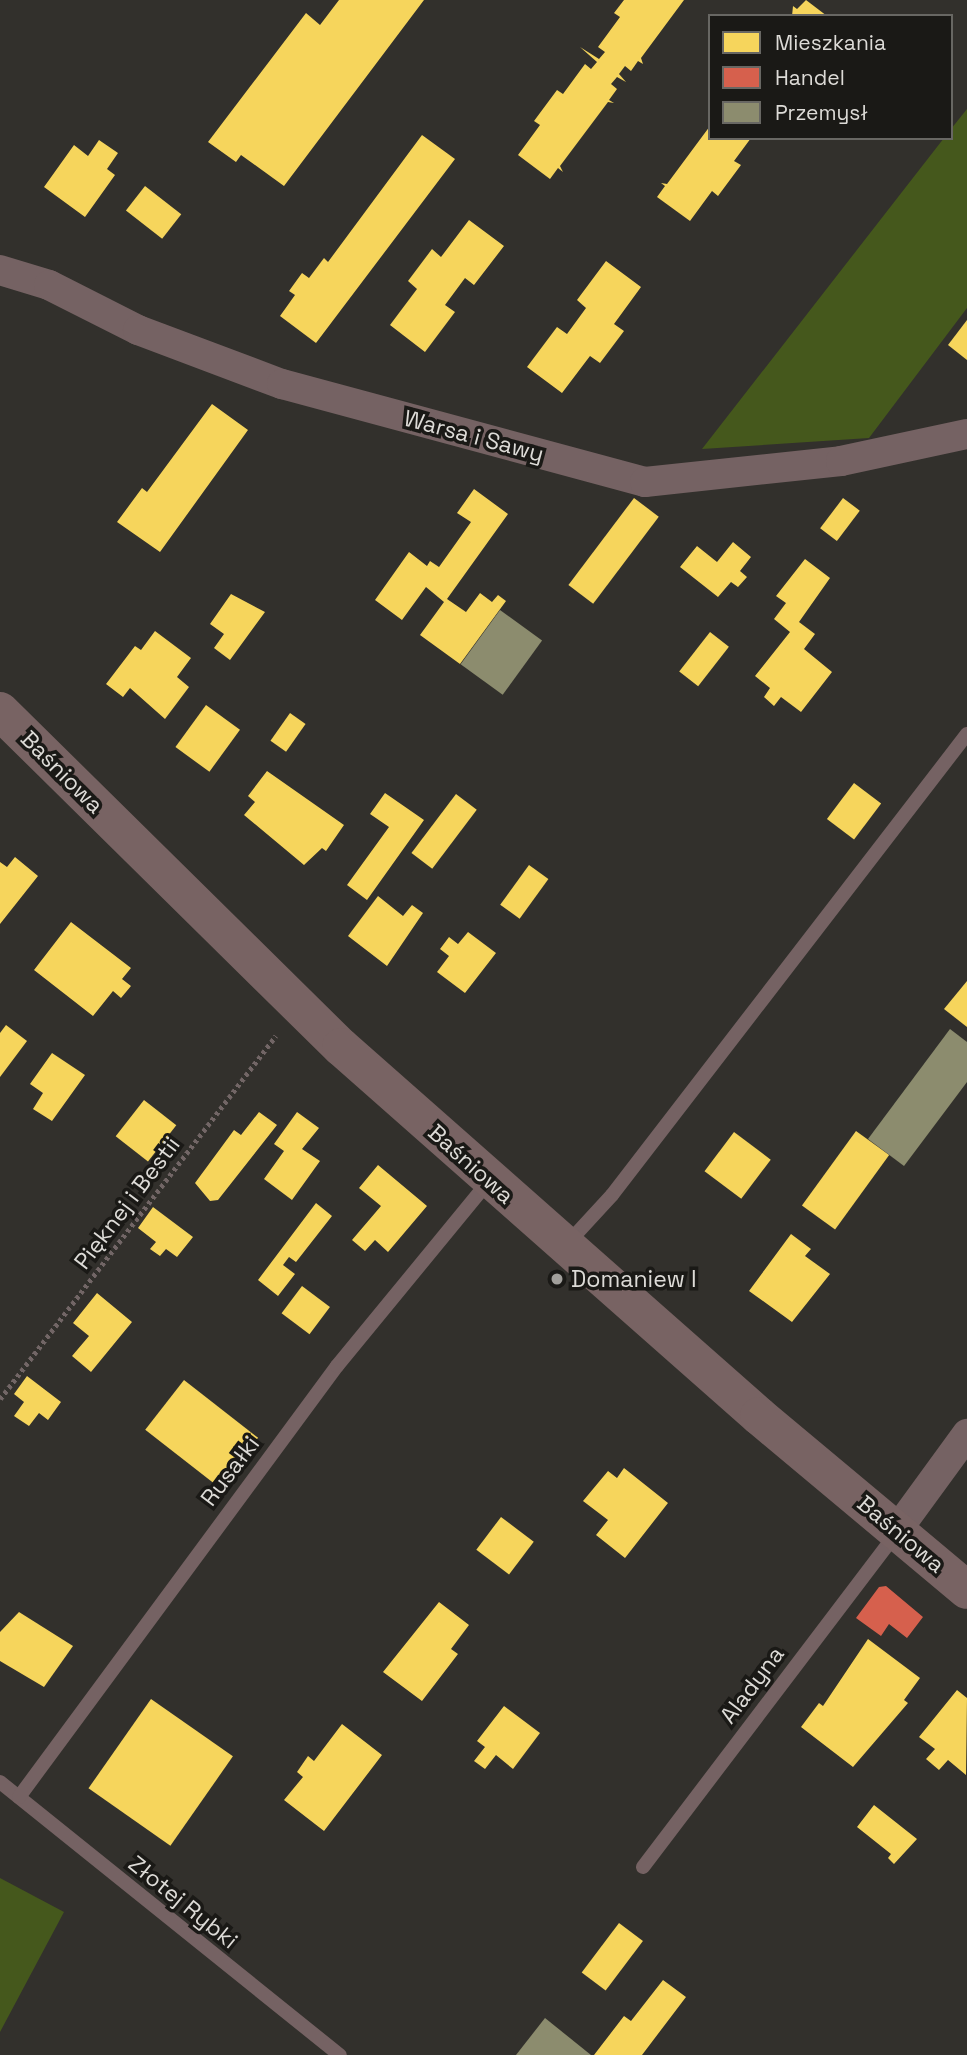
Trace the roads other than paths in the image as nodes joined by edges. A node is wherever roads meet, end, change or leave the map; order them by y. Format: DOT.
graph roads {
  1 [pos="0,270"];
  2 [pos="967,434"];
  3 [pos="0,711"];
  4 [pos="967,734"];
  5 [pos="489,1181"];
  6 [pos="565,1246"];
  7 [pos="967,1434"];
  8 [pos="897,1530"];
  9 [pos="967,1590"];
  10 [pos="0,1782"];
  11 [pos="19,1797"];
  12 [pos="643,1867"];
  13 [pos="340,2055"];
  1 -- 2 [label="street, Warsa i Sawy"];
  3 -- 5 [label="main road, Baśniowa"];
  4 -- 6 [label="lane"];
  5 -- 6 [label="main road, Baśniowa"];
  5 -- 11 [label="lane, Rusałki"];
  6 -- 8 [label="main road, Baśniowa"];
  7 -- 8 [label="street"];
  8 -- 9 [label="main road, Baśniowa"];
  8 -- 12 [label="lane, Aladyna"];
  10 -- 11 [label="lane, Złotej Rybki"];
  11 -- 13 [label="lane, Złotej Rybki"];
}
